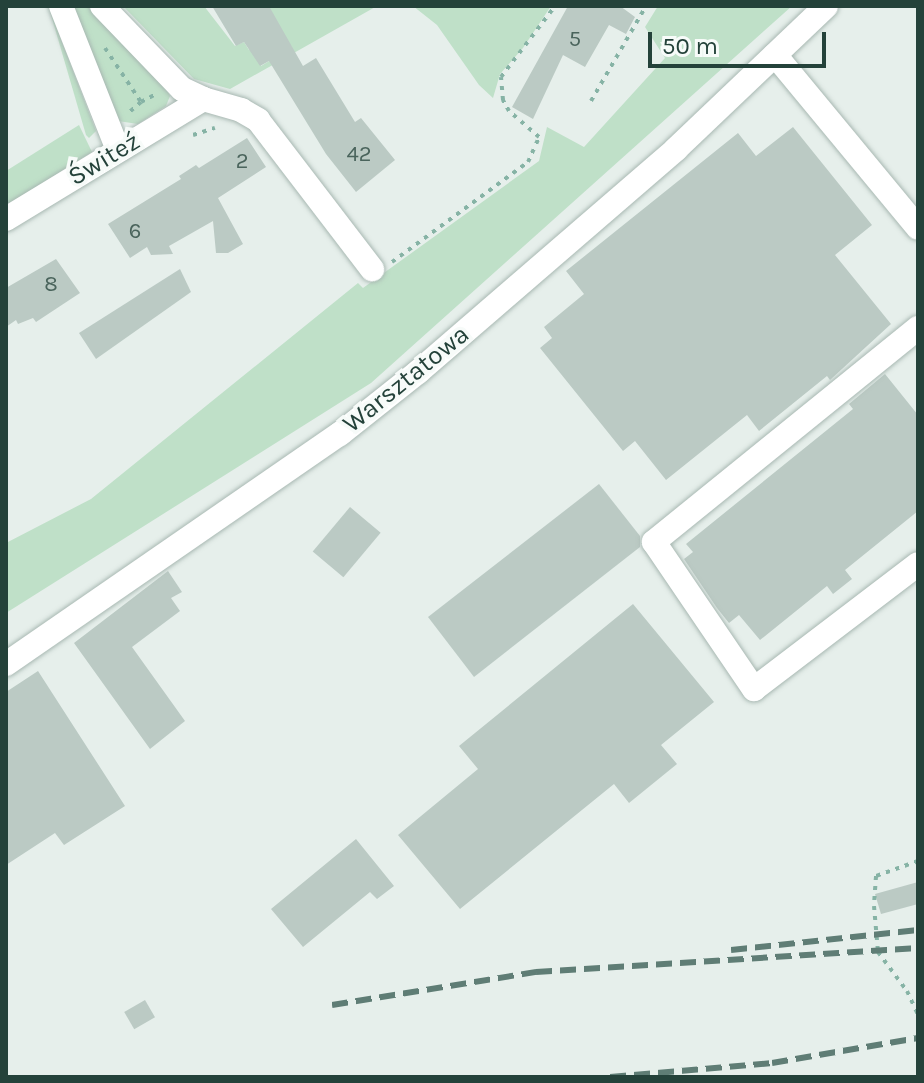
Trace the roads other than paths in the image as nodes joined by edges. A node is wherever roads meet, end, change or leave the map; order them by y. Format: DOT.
graph roads {
  1 [pos="61,6"];
  2 [pos="102,6"];
  3 [pos="826,6"];
  4 [pos="775,55"];
  5 [pos="203,99"];
  6 [pos="118,150"];
  7 [pos="6,219"];
  8 [pos="918,228"];
  9 [pos="372,269"];
  10 [pos="918,328"];
  11 [pos="918,564"];
  12 [pos="6,664"];
  1 -- 6 [label="street"];
  2 -- 5 [label="street"];
  3 -- 4 [label="street, Warsztatowa"];
  4 -- 8 [label="street"];
  4 -- 12 [label="street, Warsztatowa"];
  5 -- 6 [label="street, Świteź"];
  5 -- 9 [label="street"];
  6 -- 7 [label="street, Świteź"];
  10 -- 11 [label="street"];
}
